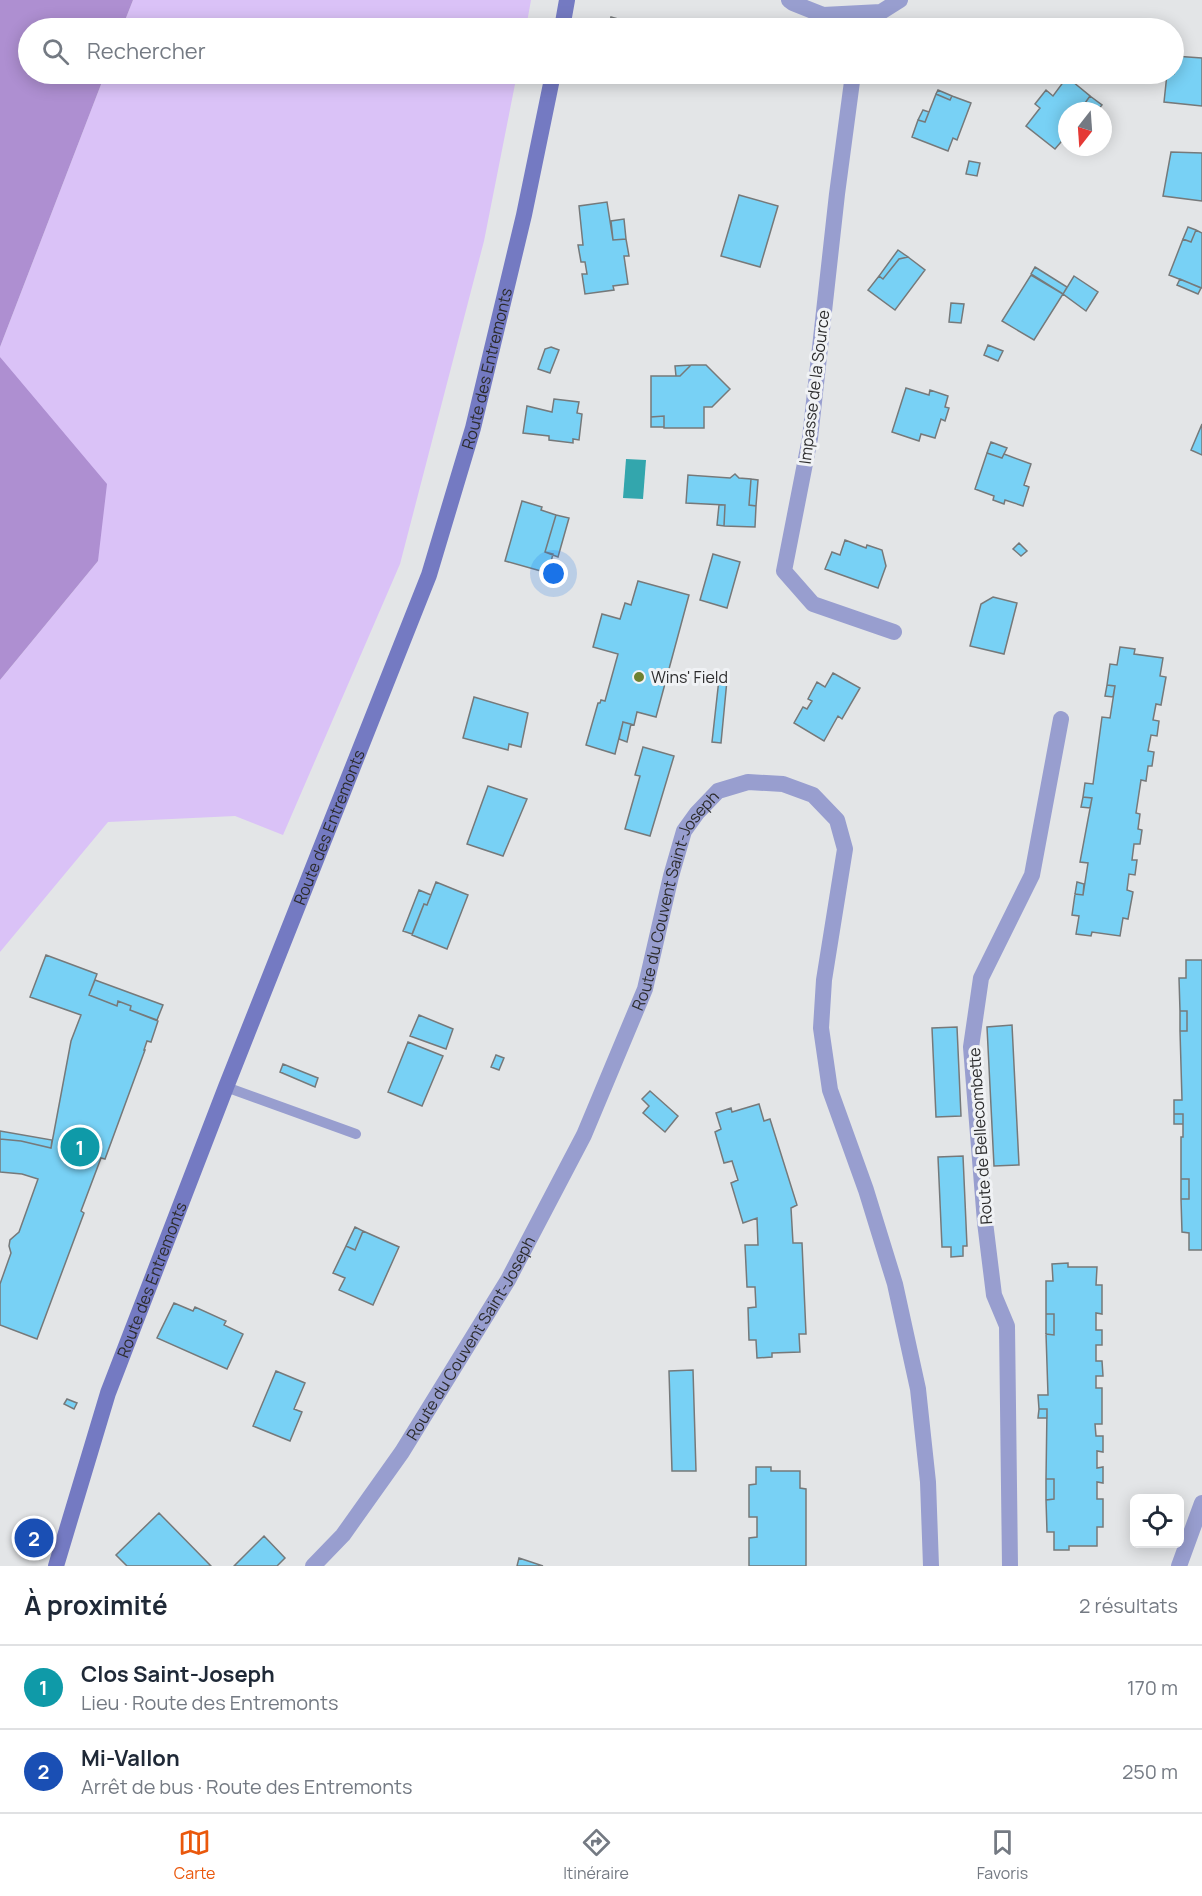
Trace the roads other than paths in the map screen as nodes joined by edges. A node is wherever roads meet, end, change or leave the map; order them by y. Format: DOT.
graph roads {
  1 [pos="789,0"];
  2 [pos="900,0"];
  3 [pos="842,18"];
  4 [pos="867,18"];
  5 [pos="551,84"];
  6 [pos="852,84"];
  7 [pos="894,632"];
  8 [pos="1060,719"];
  9 [pos="226,1087"];
  10 [pos="356,1134"];
  11 [pos="1202,1503"];
  12 [pos="56,1566"];
  13 [pos="313,1566"];
  14 [pos="931,1566"];
  15 [pos="1010,1566"];
  16 [pos="1179,1566"];
  1 -- 3 [label="street"];
  2 -- 4 [label="street"];
  5 -- 9 [label="main road, Route des Entremonts"];
  6 -- 7 [label="street, Impasse de la Source"];
  8 -- 15 [label="street, Route de Bellecombette"];
  9 -- 10 [label="lane"];
  9 -- 12 [label="main road, Route des Entremonts"];
  11 -- 16 [label="street"];
  13 -- 14 [label="street, Route du Couvent Saint-Joseph"];
}
